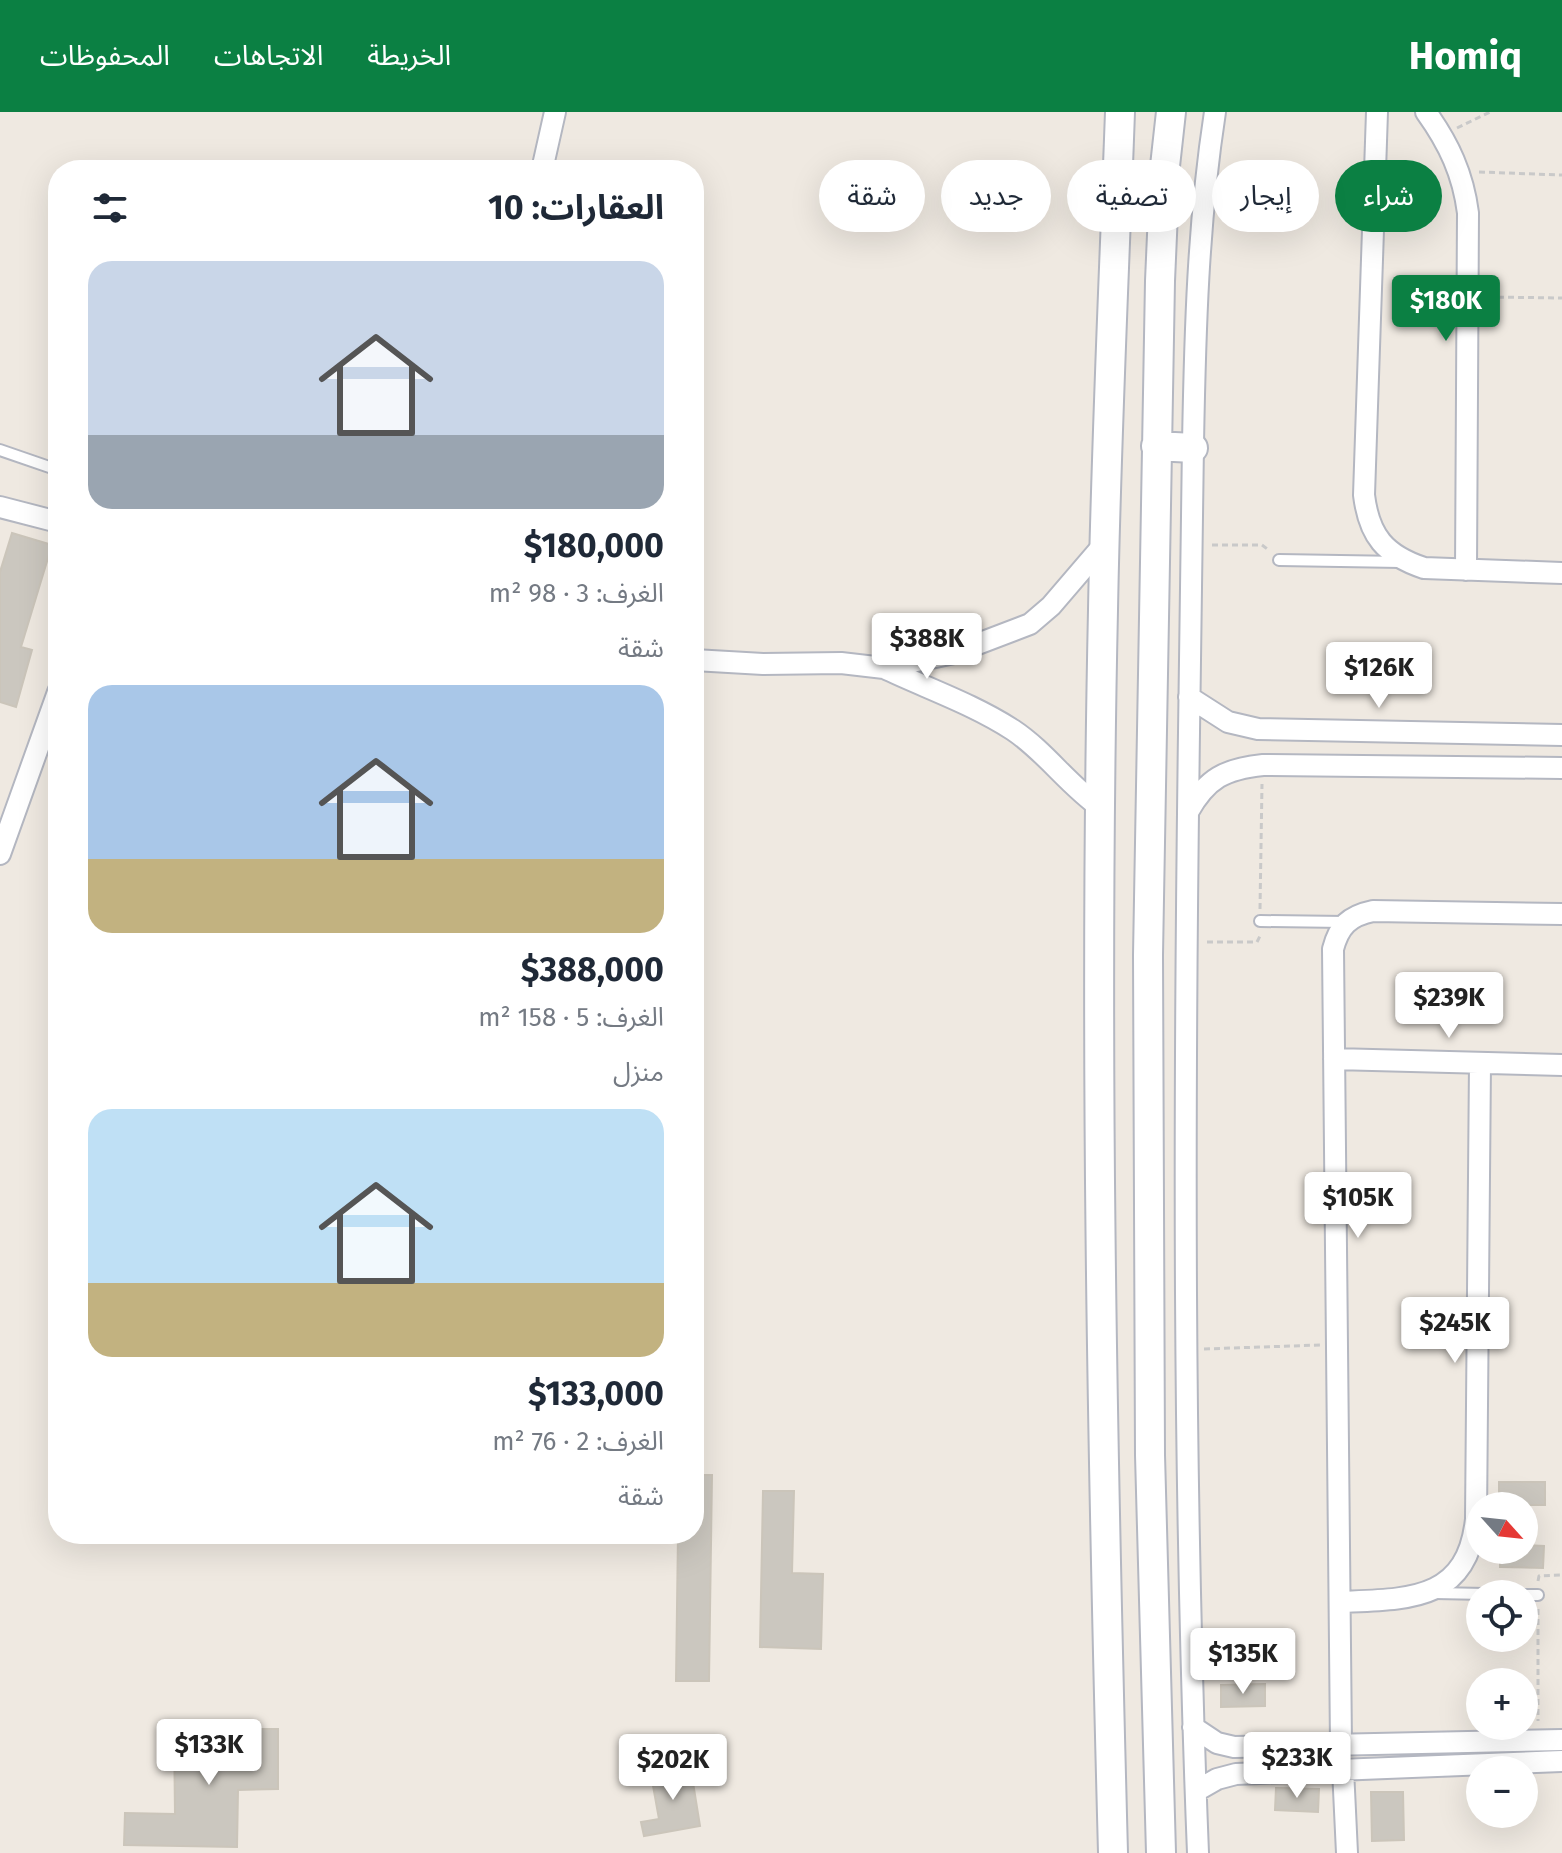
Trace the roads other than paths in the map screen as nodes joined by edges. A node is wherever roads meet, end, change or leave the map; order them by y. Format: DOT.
graph roads {
  1 [pos="555,112"];
  2 [pos="1120,112"];
  3 [pos="1171,112"];
  4 [pos="1215,112"];
  5 [pos="1377,112"];
  6 [pos="1426,112"];
  7 [pos="544,160"];
  8 [pos="1118,160"];
  9 [pos="1166,160"];
  10 [pos="1116,232"];
  11 [pos="1163,232"];
  12 [pos="1156,446"];
  13 [pos="1193,448"];
  14 [pos="0,450"];
  15 [pos="48,467"];
  16 [pos="0,507"];
  17 [pos="48,519"];
  18 [pos="1105,543"];
  19 [pos="1279,560"];
  20 [pos="1404,562"];
  21 [pos="1466,570"];
  22 [pos="1562,573"];
  23 [pos="704,661"];
  24 [pos="884,668"];
  25 [pos="1189,697"];
  26 [pos="48,719"];
  27 [pos="1562,735"];
  28 [pos="1562,768"];
  29 [pos="1101,808"];
  30 [pos="1188,812"];
  31 [pos="1,844"];
  32 [pos="1562,914"];
  33 [pos="1260,921"];
  34 [pos="1345,922"];
  35 [pos="1334,1059"];
  36 [pos="1480,1063"];
  37 [pos="1562,1065"];
  38 [pos="1428,1593"];
  39 [pos="1466,1594"];
  40 [pos="1340,1602"];
  41 [pos="1193,1727"];
  42 [pos="1562,1740"];
  43 [pos="1341,1745"];
  44 [pos="1250,1747"];
  45 [pos="1538,1751"];
  46 [pos="1562,1761"];
  47 [pos="1343,1769"];
  48 [pos="1251,1773"];
  49 [pos="1196,1791"];
  50 [pos="1113,1853"];
  51 [pos="1161,1853"];
  52 [pos="1198,1853"];
  53 [pos="1347,1853"];
  1 -- 7 [label="street"];
  2 -- 8 [label="street"];
  3 -- 9 [label="street"];
  4 -- 13 [label="street"];
  5 -- 20 [label="street"];
  6 -- 21 [label="street"];
  10 -- 18 [label="street"];
  11 -- 12 [label="street"];
  12 -- 13 [label="street"];
  12 -- 51 [label="street"];
  13 -- 25 [label="street"];
  14 -- 15 [label="lane"];
  16 -- 17 [label="street"];
  18 -- 24 [label="street"];
  18 -- 29 [label="street"];
  19 -- 20 [label="lane"];
  20 -- 21 [label="street"];
  21 -- 22 [label="street"];
  23 -- 24 [label="street"];
  24 -- 29 [label="street"];
  25 -- 27 [label="street"];
  25 -- 30 [label="street"];
  26 -- 31 [label="street"];
  28 -- 30 [label="street"];
  29 -- 50 [label="street"];
  30 -- 41 [label="street"];
  32 -- 34 [label="street"];
  33 -- 34 [label="lane"];
  34 -- 35 [label="street"];
  35 -- 36 [label="street"];
  35 -- 40 [label="street"];
  36 -- 37 [label="street"];
  36 -- 38 [label="street"];
  38 -- 39 [label="lane"];
  38 -- 40 [label="street"];
  40 -- 43 [label="street"];
  41 -- 44 [label="street"];
  41 -- 49 [label="street"];
  42 -- 45 [label="street"];
  43 -- 44 [label="street"];
  43 -- 45 [label="street"];
  44 -- 48 [label="street"];
  45 -- 46 [label="street"];
  45 -- 47 [label="street"];
  47 -- 48 [label="street"];
  47 -- 53 [label="street"];
  48 -- 49 [label="street"];
  49 -- 52 [label="street"];
}
